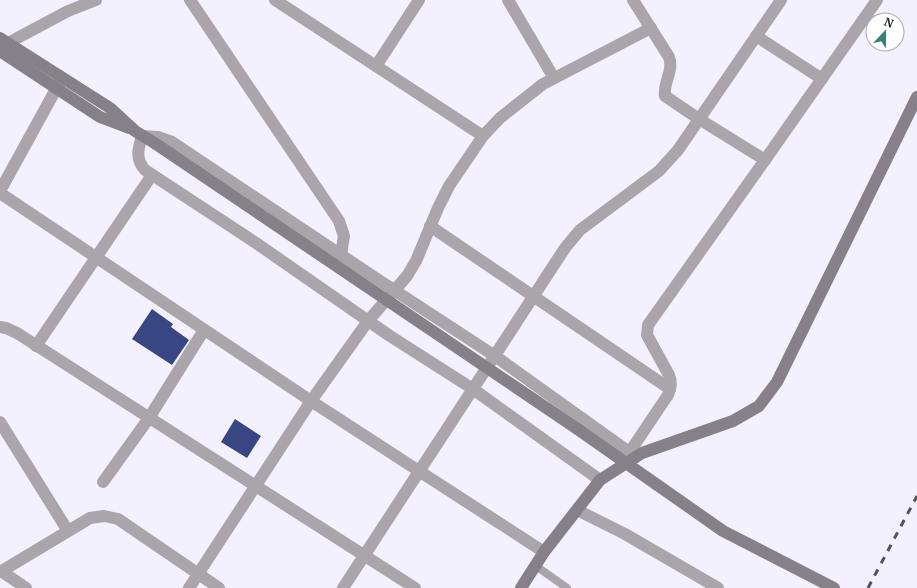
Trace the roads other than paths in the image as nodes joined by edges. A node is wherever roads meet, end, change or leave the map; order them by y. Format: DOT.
graph roads {
  1 [pos="95,0"];
  2 [pos="190,0"];
  3 [pos="275,0"];
  4 [pos="419,0"];
  5 [pos="508,0"];
  6 [pos="633,0"];
  7 [pos="781,0"];
  8 [pos="876,0"];
  9 [pos="651,28"];
  10 [pos="756,36"];
  11 [pos="2,45"];
  12 [pos="376,66"];
  13 [pos="554,78"];
  14 [pos="822,79"];
  15 [pos="59,83"];
  16 [pos="917,97"];
  17 [pos="699,119"];
  18 [pos="139,133"];
  19 [pos="483,136"];
  20 [pos="765,160"];
  21 [pos="152,175"];
  22 [pos="0,192"];
  23 [pos="430,226"];
  24 [pos="341,255"];
  25 [pos="97,258"];
  26 [pos="394,290"];
  27 [pos="533,297"];
  28 [pos="368,321"];
  29 [pos="0,327"];
  30 [pos="204,330"];
  31 [pos="36,346"];
  32 [pos="495,356"];
  33 [pos="473,389"];
  34 [pos="670,389"];
  35 [pos="311,401"];
  36 [pos="149,418"];
  37 [pos="0,422"];
  38 [pos="633,455"];
  39 [pos="419,471"];
  40 [pos="600,480"];
  41 [pos="103,482"];
  42 [pos="255,486"];
  43 [pos="577,510"];
  44 [pos="68,532"];
  45 [pos="544,552"];
  46 [pos="364,555"];
  47 [pos="536,566"];
  48 [pos="0,571"];
  49 [pos="198,574"];
  50 [pos="26,588"];
  51 [pos="189,588"];
  52 [pos="219,588"];
  53 [pos="343,588"];
  54 [pos="415,588"];
  55 [pos="521,588"];
  56 [pos="567,588"];
  57 [pos="718,588"];
  58 [pos="834,588"];
  1 -- 11 [label="street"];
  2 -- 24 [label="street"];
  3 -- 12 [label="street"];
  4 -- 12 [label="street"];
  5 -- 13 [label="street"];
  6 -- 9 [label="street"];
  7 -- 10 [label="street"];
  8 -- 14 [label="street"];
  9 -- 13 [label="street"];
  9 -- 17 [label="street"];
  10 -- 14 [label="street"];
  10 -- 17 [label="street"];
  11 -- 15 [label="main road"];
  12 -- 19 [label="street"];
  13 -- 19 [label="street"];
  14 -- 20 [label="street"];
  15 -- 18 [label="main road"];
  15 -- 22 [label="street"];
  16 -- 38 [label="main road"];
  17 -- 20 [label="street"];
  17 -- 27 [label="street"];
  18 -- 21 [label="street"];
  18 -- 24 [label="street"];
  18 -- 58 [label="main road, bridge"];
  19 -- 23 [label="street"];
  20 -- 34 [label="street"];
  21 -- 25 [label="street"];
  21 -- 28 [label="street"];
  22 -- 25 [label="street"];
  23 -- 26 [label="street"];
  23 -- 27 [label="street"];
  24 -- 26 [label="street"];
  25 -- 30 [label="street"];
  25 -- 31 [label="street"];
  26 -- 28 [label="street"];
  26 -- 32 [label="street"];
  27 -- 32 [label="street"];
  27 -- 34 [label="street"];
  28 -- 33 [label="street"];
  28 -- 35 [label="street"];
  29 -- 31 [label="street"];
  30 -- 35 [label="street"];
  30 -- 36 [label="street"];
  31 -- 36 [label="street"];
  32 -- 33 [label="street"];
  32 -- 38 [label="street"];
  33 -- 39 [label="street"];
  33 -- 40 [label="street"];
  34 -- 38 [label="street"];
  35 -- 39 [label="street"];
  35 -- 42 [label="street"];
  36 -- 41 [label="street"];
  36 -- 42 [label="street"];
  37 -- 44 [label="street"];
  38 -- 40 [label="main road"];
  39 -- 45 [label="street"];
  39 -- 46 [label="street"];
  40 -- 43 [label="main road"];
  42 -- 46 [label="street"];
  42 -- 49 [label="street"];
  43 -- 45 [label="main road"];
  43 -- 57 [label="street"];
  44 -- 48 [label="street"];
  44 -- 49 [label="street"];
  45 -- 47 [label="main road"];
  46 -- 53 [label="street"];
  46 -- 54 [label="street"];
  47 -- 55 [label="main road"];
  47 -- 56 [label="lane"];
  48 -- 50 [label="street"];
  49 -- 51 [label="street"];
  49 -- 52 [label="street"];
}
